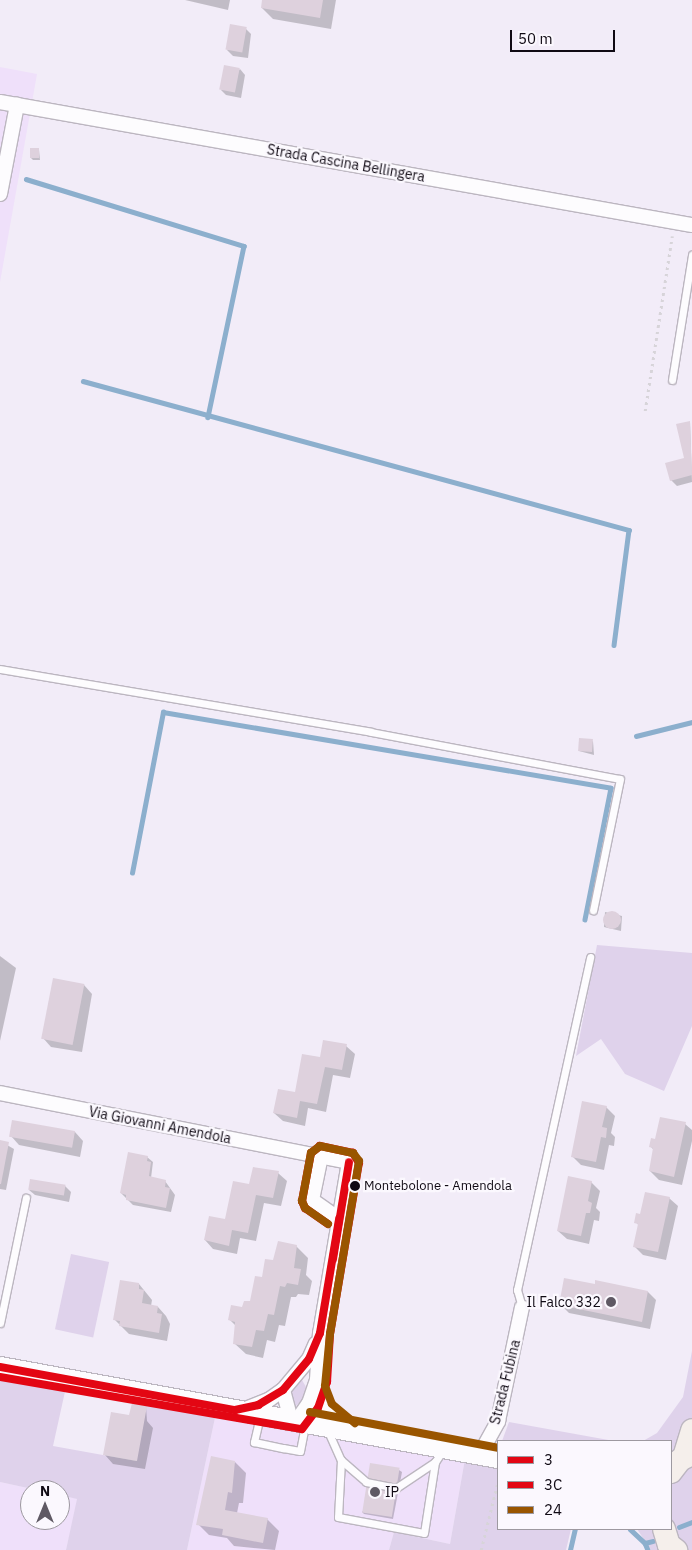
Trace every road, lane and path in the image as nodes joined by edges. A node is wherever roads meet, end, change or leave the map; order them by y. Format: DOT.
graph roads {
  1 [pos="0,102"];
  2 [pos="17,104"];
  3 [pos="0,194"];
  4 [pos="672,222"];
  5 [pos="692,225"];
  6 [pos="692,255"];
  7 [pos="672,380"];
  8 [pos="645,411"];
  9 [pos="0,668"];
  10 [pos="593,910"];
  11 [pos="590,957"];
  12 [pos="0,1093"];
  13 [pos="321,1156"];
  14 [pos="26,1198"];
  15 [pos="339,1219"];
  16 [pos="522,1307"];
  17 [pos="0,1323"];
  18 [pos="320,1333"];
  19 [pos="0,1367"];
  20 [pos="315,1387"];
  21 [pos="283,1390"];
  22 [pos="239,1411"];
  23 [pos="261,1414"];
  24 [pos="298,1420"];
  25 [pos="326,1426"];
  26 [pos="692,1430"];
  27 [pos="349,1431"];
  28 [pos="439,1455"];
  29 [pos="489,1456"];
  30 [pos="341,1460"];
  31 [pos="678,1463"];
  32 [pos="497,1485"];
  33 [pos="481,1550"];
  1 -- 2 [label="street, Strada Cascina Bellingera"];
  2 -- 3 [label="street"];
  2 -- 4 [label="street, Strada Cascina Bellingera"];
  4 -- 5 [label="street, Strada Cascina Bellingera"];
  4 -- 8 [label="path"];
  6 -- 7 [label="lane"];
  9 -- 10 [label="lane"];
  11 -- 16 [label="lane"];
  12 -- 13 [label="street, Via Giovanni Amendola"];
  13 -- 15 [label="street"];
  13 -- 15 [label="street, Via Giovanni Amendola"];
  14 -- 17 [label="lane"];
  15 -- 18 [label="street, Via Giovanni Amendola"];
  16 -- 29 [label="street, Strada Fubina"];
  18 -- 20 [label="street, Via Giovanni Amendola"];
  18 -- 21 [label="street, Via Giovanni Amendola"];
  19 -- 22 [label="main road"];
  20 -- 24 [label="street, Via Giovanni Amendola"];
  20 -- 27 [label="street, Via Giovanni Amendola"];
  21 -- 22 [label="street, Via Giovanni Amendola"];
  21 -- 24 [label="street"];
  22 -- 23 [label="main road"];
  23 -- 24 [label="main road"];
  23 -- 24 [label="lane"];
  24 -- 25 [label="main road"];
  25 -- 27 [label="main road"];
  25 -- 30 [label="lane"];
  26 -- 31 [label="main road"];
  27 -- 28 [label="main road"];
  28 -- 29 [label="main road"];
  28 -- 30 [label="lane"];
  28 -- 30 [label="lane"];
  32 -- 33 [label="path"];
}
